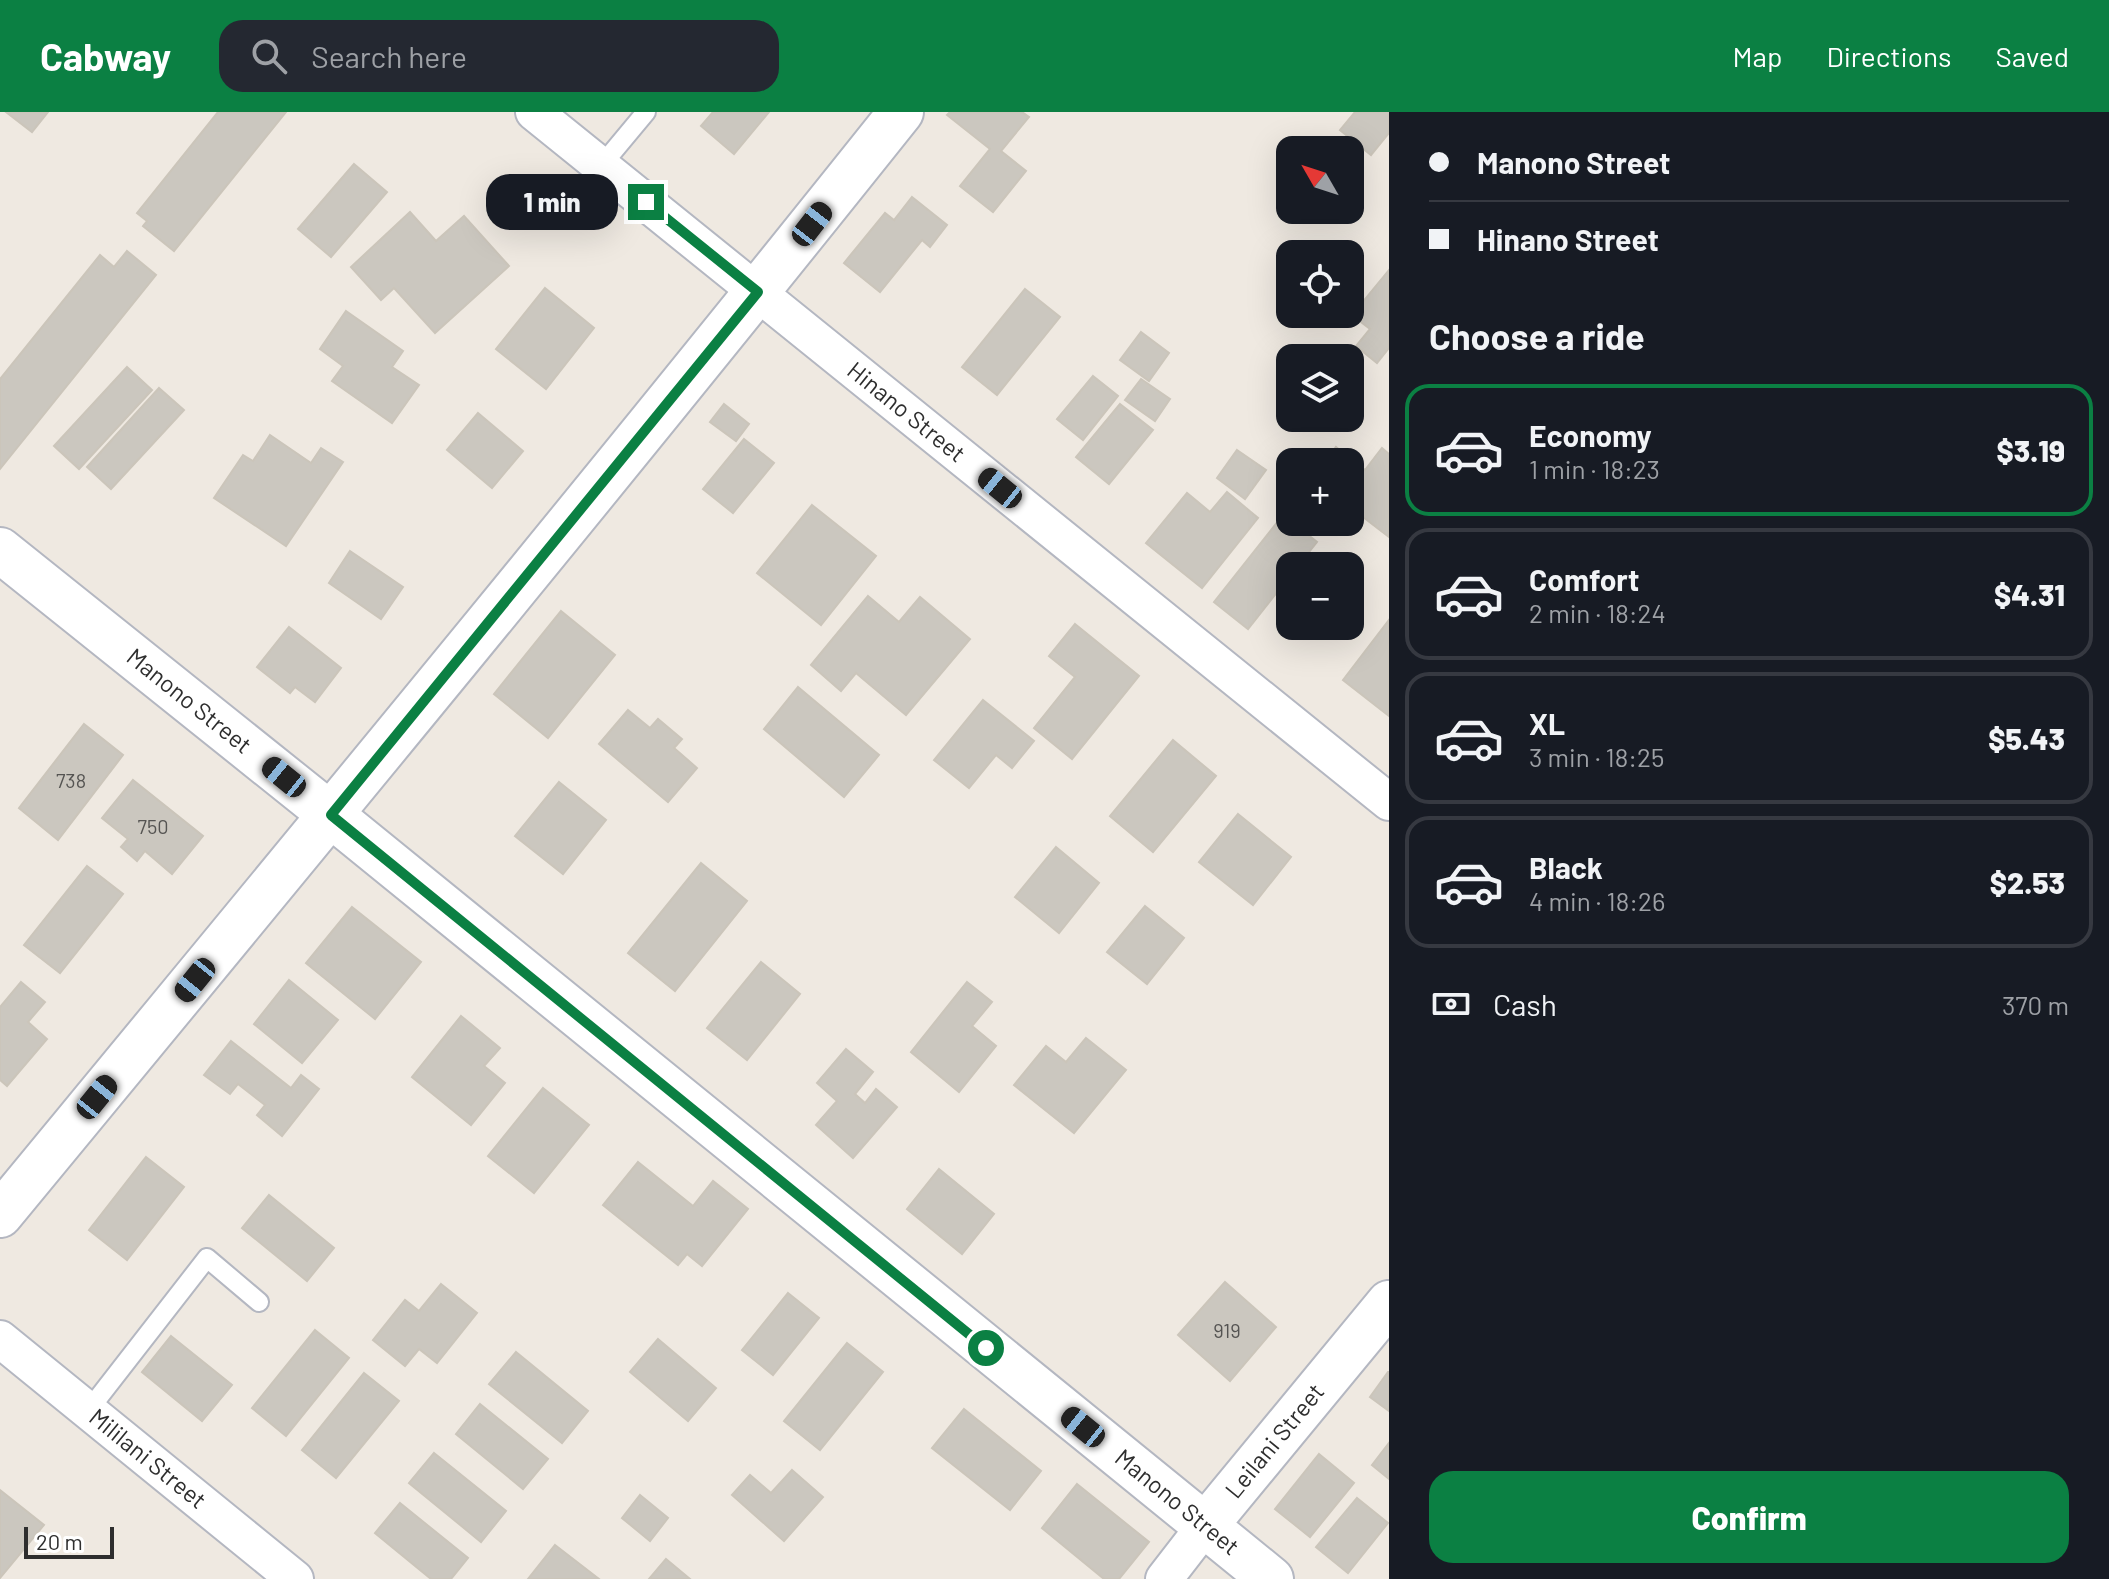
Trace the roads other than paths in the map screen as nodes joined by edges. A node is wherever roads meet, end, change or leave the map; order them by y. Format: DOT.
graph roads {
  1 [pos="534,112"];
  2 [pos="646,112"];
  3 [pos="901,112"];
  4 [pos="601,166"];
  5 [pos="758,292"];
  6 [pos="0,550"];
  7 [pos="1389,802"];
  8 [pos="331,815"];
  9 [pos="0,1215"];
  10 [pos="259,1302"];
  11 [pos="1389,1303"];
  12 [pos="0,1339"];
  13 [pos="88,1411"];
  14 [pos="1205,1526"];
  15 [pos="295,1579"];
  16 [pos="1164,1579"];
  17 [pos="1271,1579"];
  1 -- 4 [label="street, Hinano Street"];
  2 -- 4 [label="lane"];
  3 -- 5 [label="street"];
  4 -- 5 [label="street, Hinano Street"];
  5 -- 7 [label="street, Hinano Street"];
  5 -- 8 [label="street"];
  6 -- 8 [label="street, Manono Street"];
  8 -- 9 [label="street"];
  8 -- 14 [label="street, Manono Street"];
  10 -- 13 [label="lane"];
  11 -- 14 [label="street, Leilani Street"];
  12 -- 13 [label="street, Mililani Street"];
  13 -- 15 [label="street, Mililani Street"];
  14 -- 16 [label="street, Leilani Street"];
  14 -- 17 [label="street, Manono Street"];
}
